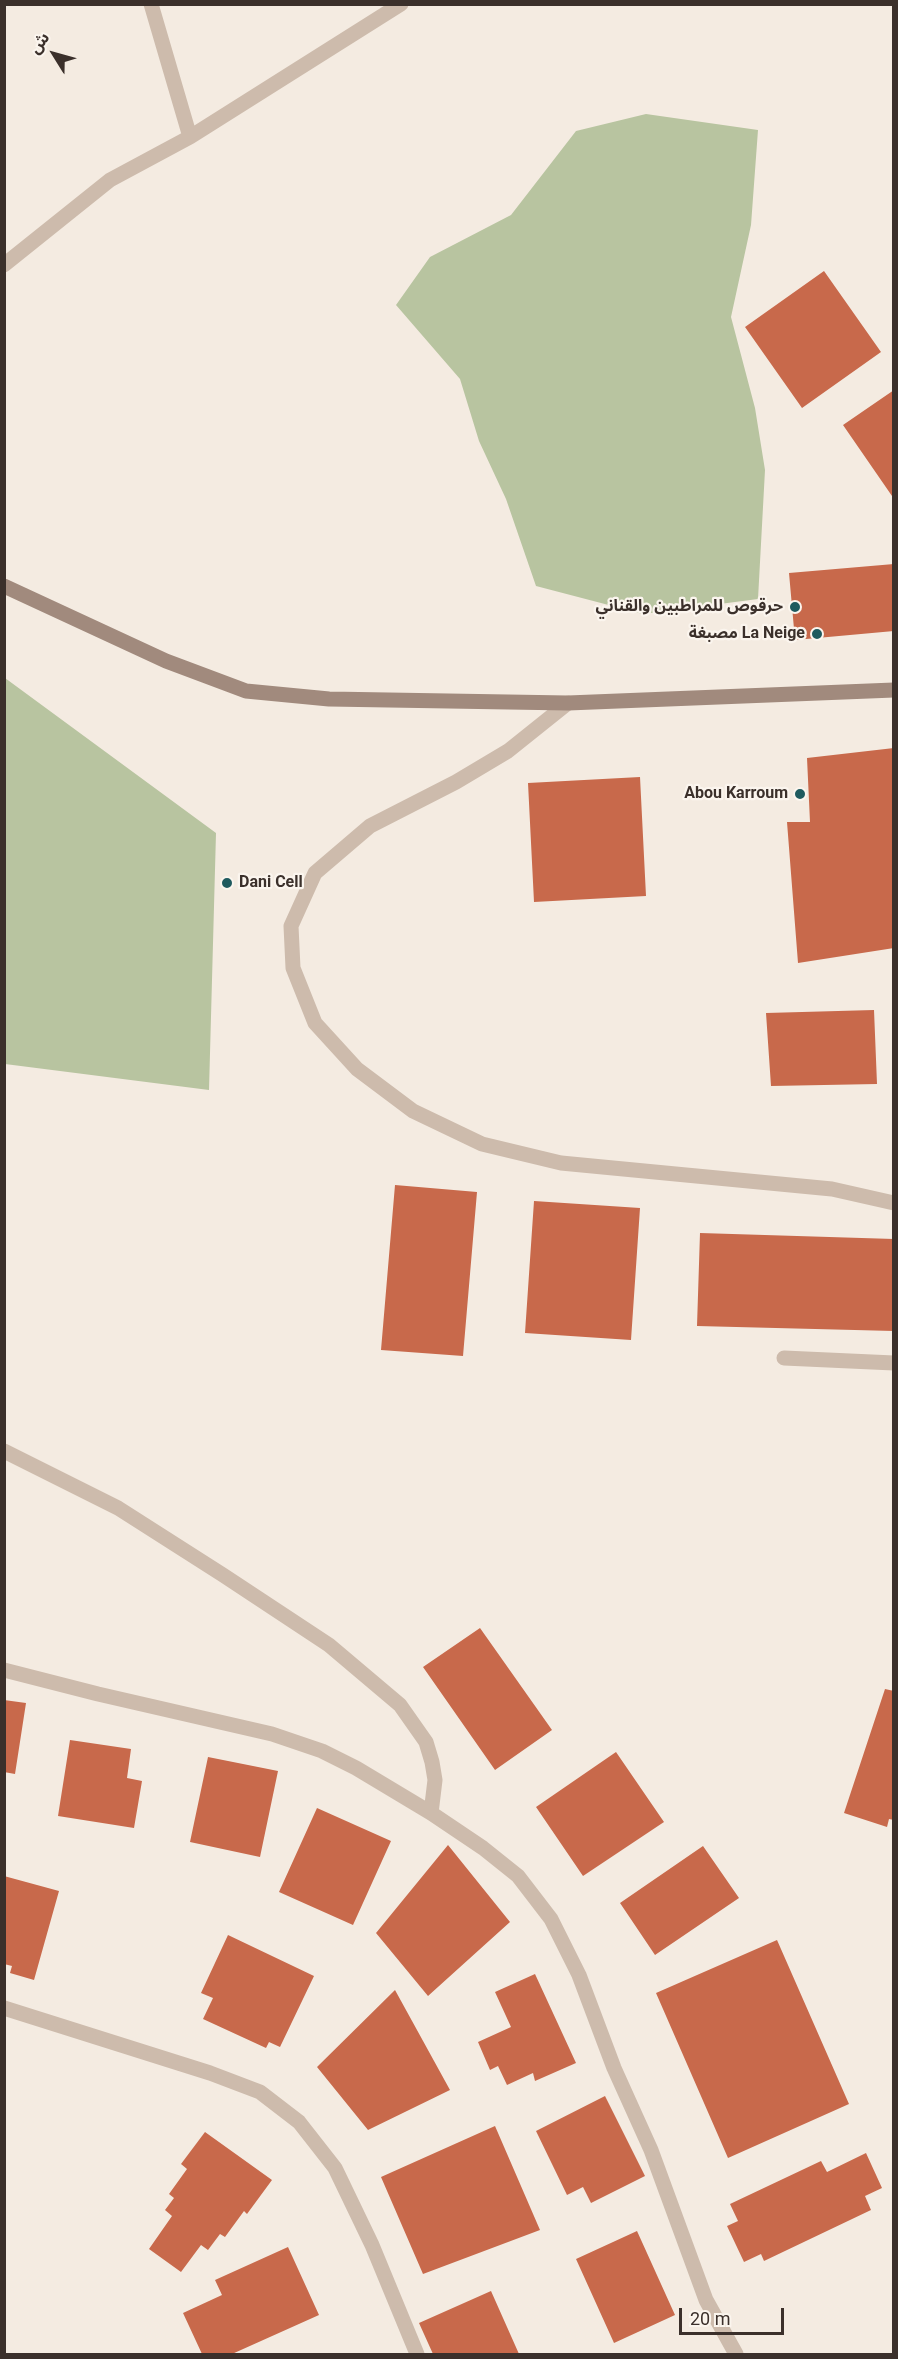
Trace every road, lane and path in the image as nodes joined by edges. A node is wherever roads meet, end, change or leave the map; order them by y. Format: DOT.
graph roads {
  1 [pos="151,4"];
  2 [pos="401,4"];
  3 [pos="190,137"];
  4 [pos="4,266"];
  5 [pos="4,586"];
  6 [pos="894,690"];
  7 [pos="568,703"];
  8 [pos="894,1203"];
  9 [pos="784,1358"];
  10 [pos="894,1363"];
  11 [pos="4,1451"];
  12 [pos="4,1670"];
  13 [pos="431,1813"];
  14 [pos="4,2008"];
  15 [pos="417,2355"];
  16 [pos="736,2355"];
  1 -- 3 [label="street"];
  2 -- 3 [label="street"];
  3 -- 4 [label="street"];
  5 -- 7 [label="main road"];
  6 -- 7 [label="main road"];
  7 -- 8 [label="street"];
  9 -- 10 [label="street"];
  11 -- 13 [label="street"];
  12 -- 13 [label="street"];
  13 -- 16 [label="street"];
  14 -- 15 [label="street"];
}
